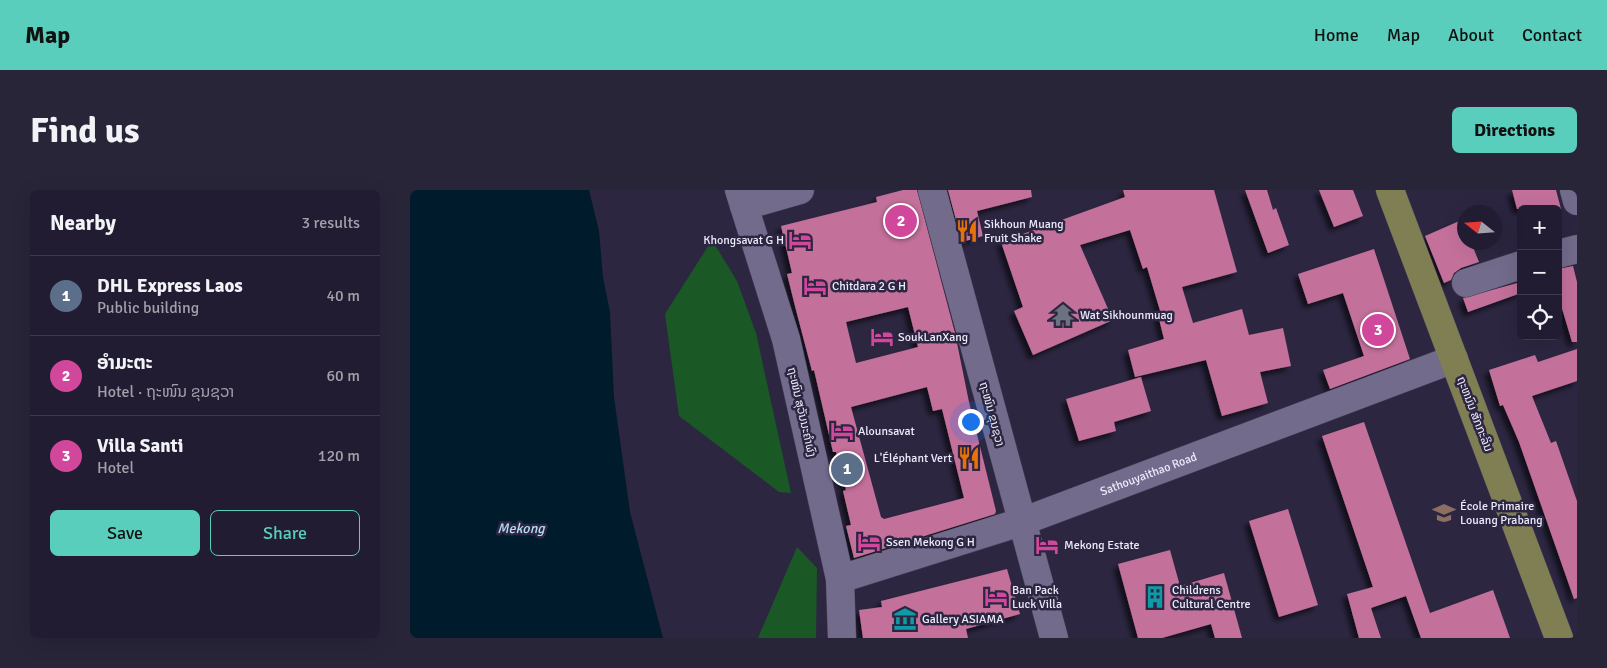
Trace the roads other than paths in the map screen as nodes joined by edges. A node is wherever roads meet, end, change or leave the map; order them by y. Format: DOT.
graph roads {
  1 [pos="800,190"];
  2 [pos="932,190"];
  3 [pos="1390,190"];
  4 [pos="1574,190"];
  5 [pos="742,198"];
  6 [pos="1577,202"];
  7 [pos="1577,249"];
  8 [pos="1562,253"];
  9 [pos="1517,266"];
  10 [pos="1447,289"];
  11 [pos="1454,359"];
  12 [pos="1021,522"];
  13 [pos="840,579"];
  14 [pos="842,638"];
  15 [pos="1054,638"];
  16 [pos="1559,638"];
  1 -- 5 [label="street"];
  2 -- 12 [label="street, ຖະໜົນ ຂຸນຊວາ"];
  3 -- 10 [label="main road, ຖະຫນົນ ສັກກະລິນ"];
  4 -- 6 [label="street"];
  5 -- 13 [label="street, ຖະໜົນ ສຸວັນນະຄໍາຜົງ"];
  7 -- 8 [label="street"];
  9 -- 10 [label="street"];
  10 -- 11 [label="main road, ຖະຫນົນ ສັກກະລິນ"];
  11 -- 12 [label="street, Sathouyaithao Road"];
  11 -- 16 [label="main road, ຖະຫນົນ ສັກກະລິນ"];
  12 -- 13 [label="street, Sathouyaithao Road"];
  12 -- 15 [label="street, ຖະໜົນ ຂຸນຊວາ"];
  13 -- 14 [label="street, ຖະໜົນ ສຸວັນນະຄໍາຜົງ"];
}
